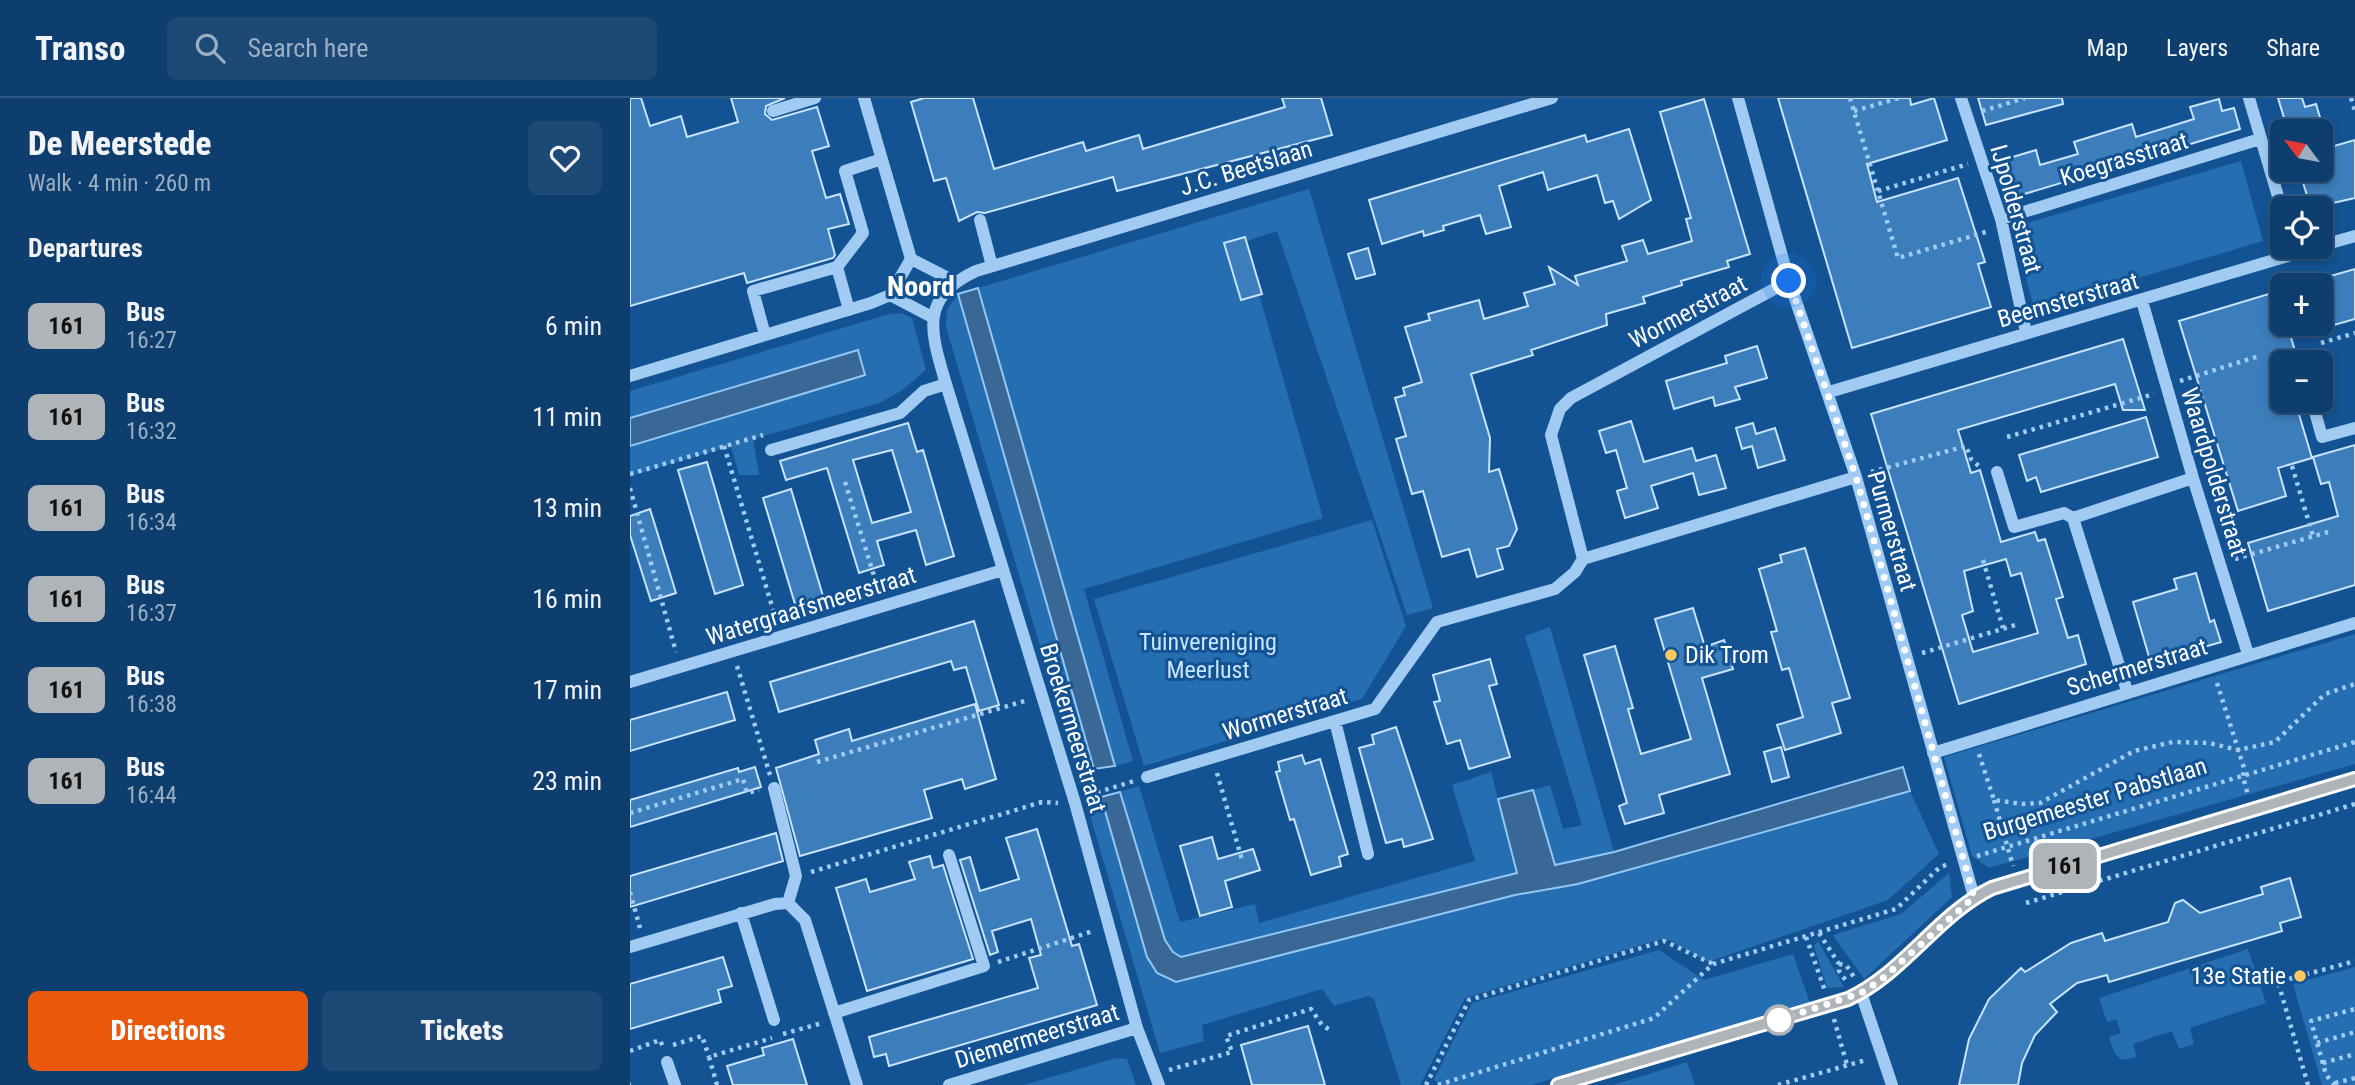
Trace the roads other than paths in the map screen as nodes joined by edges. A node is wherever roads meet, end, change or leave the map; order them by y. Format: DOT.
graph roads {
  1 [pos="815,98"];
  2 [pos="864,98"];
  3 [pos="1552,98"];
  4 [pos="1738,98"];
  5 [pos="1961,98"];
  6 [pos="2249,98"];
  7 [pos="773,111"];
  8 [pos="2260,139"];
  9 [pos="882,159"];
  10 [pos="2278,196"];
  11 [pos="980,220"];
  12 [pos="2002,223"];
  13 [pos="2355,236"];
  14 [pos="2333,242"];
  15 [pos="2270,258"];
  16 [pos="911,259"];
  17 [pos="837,267"];
  18 [pos="992,267"];
  19 [pos="954,281"];
  20 [pos="1789,281"];
  21 [pos="890,295"];
  22 [pos="2143,301"];
  23 [pos="849,310"];
  24 [pos="932,317"];
  25 [pos="2026,332"];
  26 [pos="765,335"];
  27 [pos="630,376"];
  28 [pos="946,384"];
  29 [pos="1829,392"];
  30 [pos="2315,413"];
  31 [pos="2355,428"];
  32 [pos="771,450"];
  33 [pos="1997,472"];
  34 [pos="1856,477"];
  35 [pos="2193,478"];
  36 [pos="2073,518"];
  37 [pos="1583,559"];
  38 [pos="1003,570"];
  39 [pos="2355,623"];
  40 [pos="2248,654"];
  41 [pos="630,682"];
  42 [pos="2127,691"];
  43 [pos="1335,722"];
  44 [pos="1933,753"];
  45 [pos="1147,777"];
  46 [pos="2355,779"];
  47 [pos="773,787"];
  48 [pos="1368,854"];
  49 [pos="949,855"];
  50 [pos="1974,897"];
  51 [pos="788,904"];
  52 [pos="741,914"];
  53 [pos="630,947"];
  54 [pos="1861,993"];
  55 [pos="835,1016"];
  56 [pos="774,1020"];
  57 [pos="1137,1028"];
  58 [pos="667,1062"];
  59 [pos="1157,1080"];
  60 [pos="674,1085"];
  61 [pos="857,1085"];
  62 [pos="949,1085"];
  63 [pos="1558,1085"];
  64 [pos="1892,1085"];
  1 -- 7 [label="street"];
  2 -- 9 [label="street"];
  3 -- 18 [label="street, J.C. Beetslaan"];
  4 -- 20 [label="street, Purmerstraat"];
  5 -- 12 [label="street, IJpolderstraat"];
  6 -- 8 [label="street"];
  8 -- 10 [label="street"];
  8 -- 12 [label="street, Koegrasstraat"];
  9 -- 16 [label="street"];
  9 -- 17 [label="street"];
  11 -- 18 [label="street"];
  12 -- 25 [label="street, IJpolderstraat"];
  13 -- 14 [label="street, Beemsterstraat"];
  15 -- 22 [label="street, Beemsterstraat"];
  16 -- 19 [label="street"];
  16 -- 21 [label="street"];
  17 -- 23 [label="street"];
  17 -- 26 [label="street"];
  18 -- 19 [label="street, J.C. Beetslaan"];
  19 -- 24 [label="street"];
  20 -- 29 [label="street, Purmerstraat"];
  20 -- 37 [label="street, Wormerstraat"];
  21 -- 23 [label="street"];
  21 -- 24 [label="street"];
  22 -- 25 [label="street, Beemsterstraat"];
  22 -- 35 [label="street, Waardpolderstraat"];
  23 -- 26 [label="street"];
  24 -- 28 [label="street, Broekermeerstraat"];
  25 -- 29 [label="street, Beemsterstraat"];
  26 -- 27 [label="street"];
  28 -- 32 [label="street"];
  28 -- 38 [label="street, Broekermeerstraat"];
  29 -- 34 [label="street, Purmerstraat"];
  30 -- 31 [label="street"];
  33 -- 36 [label="street"];
  34 -- 37 [label="street"];
  34 -- 44 [label="street, Purmerstraat"];
  35 -- 36 [label="street"];
  35 -- 40 [label="street, Waardpolderstraat"];
  36 -- 42 [label="street"];
  37 -- 43 [label="street, Wormerstraat"];
  38 -- 41 [label="street, Watergraafsmeerstraat"];
  38 -- 57 [label="street, Broekermeerstraat"];
  39 -- 40 [label="street, Schermerstraat"];
  40 -- 42 [label="street, Schermerstraat"];
  42 -- 44 [label="street, Schermerstraat"];
  43 -- 45 [label="street, Wormerstraat"];
  43 -- 48 [label="street"];
  44 -- 50 [label="street, Purmerstraat"];
  46 -- 50 [label="street"];
  47 -- 51 [label="street"];
  49 -- 55 [label="street"];
  50 -- 54 [label="street"];
  51 -- 52 [label="street"];
  51 -- 55 [label="street"];
  52 -- 53 [label="street"];
  52 -- 56 [label="street"];
  54 -- 63 [label="street"];
  54 -- 64 [label="street"];
  55 -- 61 [label="street"];
  57 -- 59 [label="street, Broekermeerstraat"];
  57 -- 62 [label="street, Diemermeerstraat"];
  58 -- 60 [label="street"];
}
